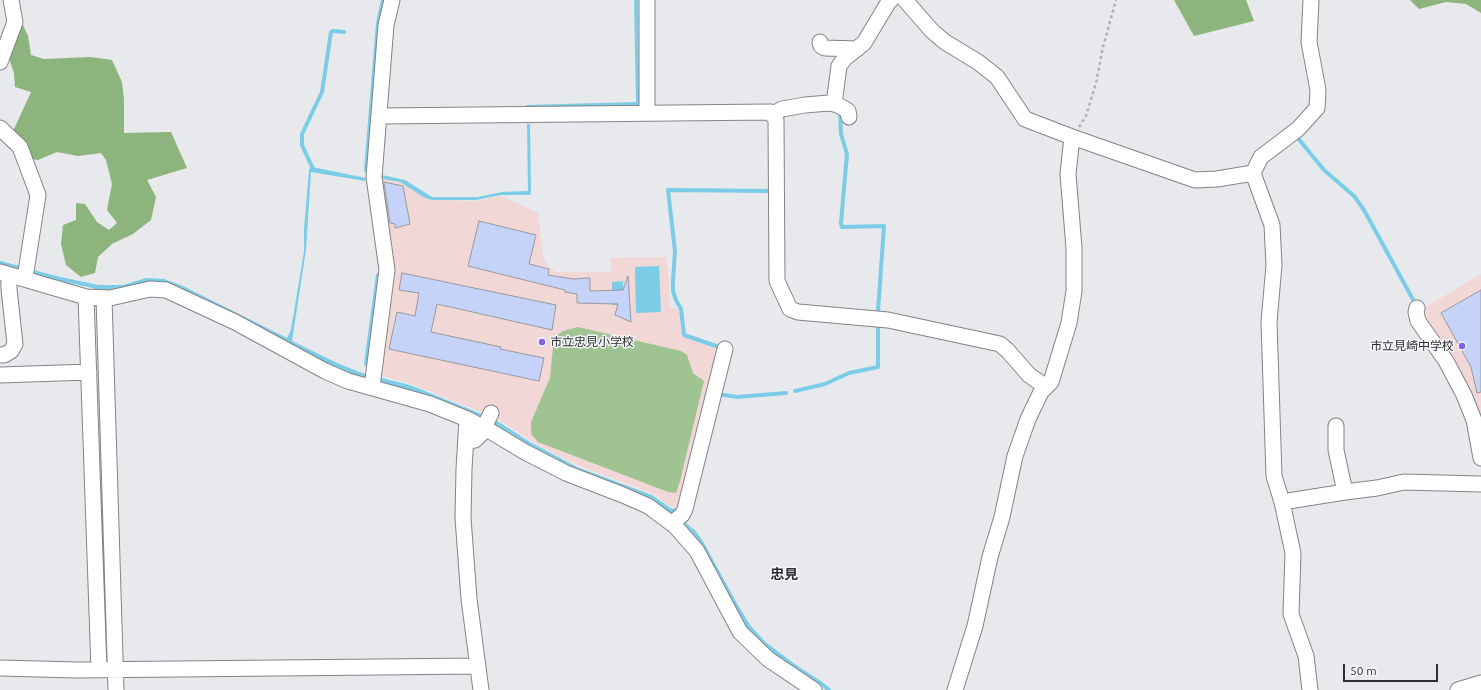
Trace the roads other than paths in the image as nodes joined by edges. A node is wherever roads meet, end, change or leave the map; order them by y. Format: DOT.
graph roads {
  1 [pos="11,0"];
  2 [pos="392,0"];
  3 [pos="647,0"];
  4 [pos="891,0"];
  5 [pos="905,0"];
  6 [pos="1312,0"];
  7 [pos="820,42"];
  8 [pos="857,49"];
  9 [pos="0,62"];
  10 [pos="834,104"];
  11 [pos="647,113"];
  12 [pos="772,115"];
  13 [pos="379,116"];
  14 [pos="849,117"];
  15 [pos="0,128"];
  16 [pos="1072,137"];
  17 [pos="1253,173"];
  18 [pos="5,274"];
  19 [pos="25,278"];
  20 [pos="86,297"];
  21 [pos="104,298"];
  22 [pos="1417,308"];
  23 [pos="726,349"];
  24 [pos="0,355"];
  25 [pos="89,372"];
  26 [pos="0,375"];
  27 [pos="372,387"];
  28 [pos="1046,387"];
  29 [pos="467,419"];
  30 [pos="487,421"];
  31 [pos="1336,426"];
  32 [pos="466,441"];
  33 [pos="1481,458"];
  34 [pos="1481,484"];
  35 [pos="1345,492"];
  36 [pos="1282,502"];
  37 [pos="672,524"];
  38 [pos="478,666"];
  39 [pos="0,668"];
  40 [pos="98,670"];
  41 [pos="115,670"];
  42 [pos="1481,683"];
  43 [pos="116,690"];
  44 [pos="481,690"];
  45 [pos="814,690"];
  46 [pos="956,690"];
  47 [pos="1310,690"];
  48 [pos="1458,690"];
  1 -- 9 [label="street"];
  2 -- 13 [label="street"];
  3 -- 11 [label="street"];
  4 -- 8 [label="street"];
  5 -- 16 [label="street"];
  6 -- 17 [label="street"];
  7 -- 8 [label="street"];
  8 -- 10 [label="street"];
  10 -- 12 [label="street"];
  10 -- 14 [label="street"];
  11 -- 12 [label="street"];
  11 -- 13 [label="street"];
  12 -- 28 [label="street"];
  13 -- 27 [label="street"];
  15 -- 19 [label="street"];
  16 -- 17 [label="street"];
  16 -- 28 [label="street"];
  17 -- 36 [label="street"];
  18 -- 19 [label="street"];
  18 -- 24 [label="street"];
  19 -- 20 [label="street"];
  20 -- 21 [label="street"];
  20 -- 25 [label="street"];
  21 -- 27 [label="street"];
  21 -- 41 [label="street"];
  22 -- 33 [label="street"];
  23 -- 37 [label="street"];
  25 -- 26 [label="street"];
  25 -- 40 [label="street"];
  27 -- 29 [label="street"];
  28 -- 46 [label="street"];
  29 -- 30 [label="street"];
  29 -- 32 [label="street"];
  30 -- 32 [label="street"];
  30 -- 37 [label="street"];
  31 -- 35 [label="street"];
  32 -- 38 [label="street"];
  34 -- 35 [label="street"];
  35 -- 36 [label="street"];
  36 -- 47 [label="street"];
  37 -- 45 [label="street"];
  38 -- 41 [label="street"];
  38 -- 44 [label="street"];
  39 -- 40 [label="street"];
  40 -- 41 [label="street"];
  41 -- 43 [label="street"];
  42 -- 48 [label="street"];
}
